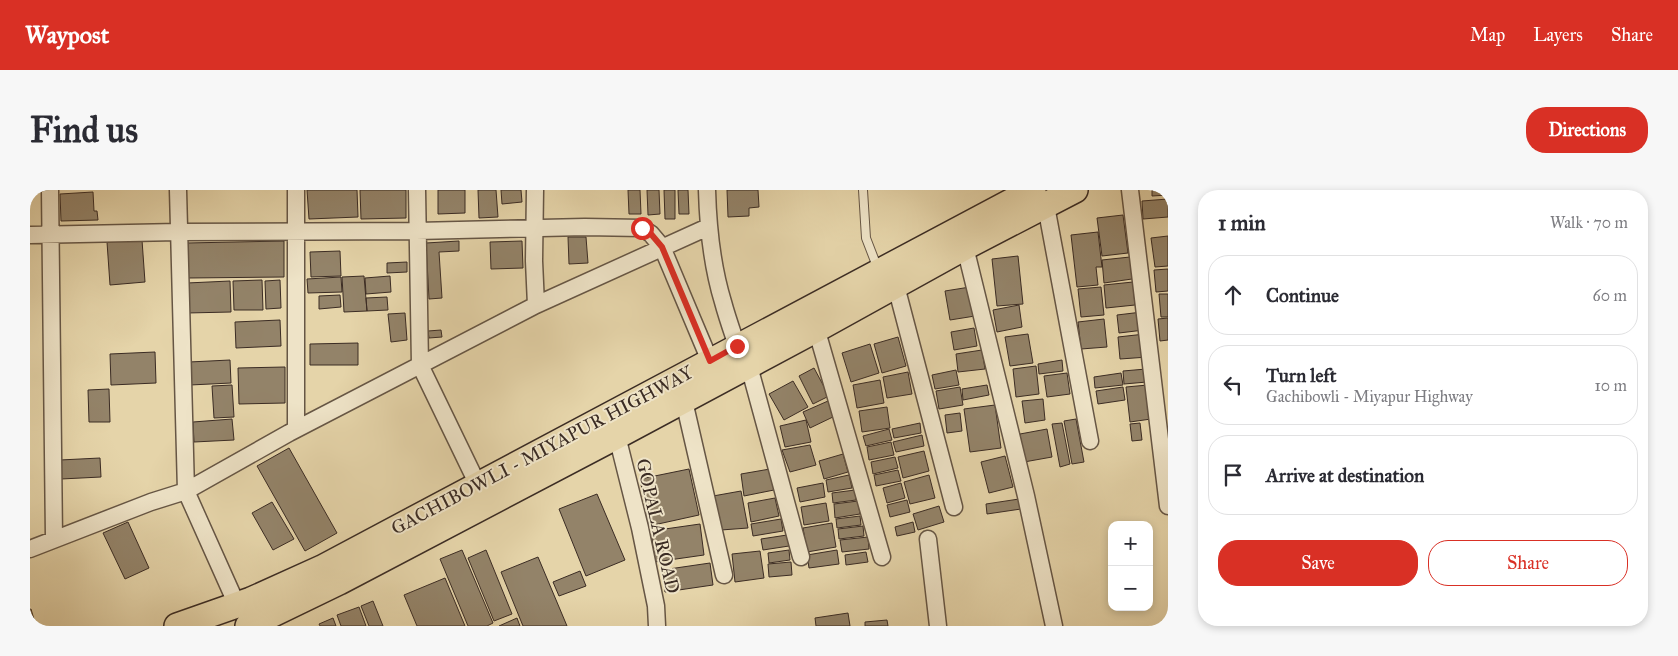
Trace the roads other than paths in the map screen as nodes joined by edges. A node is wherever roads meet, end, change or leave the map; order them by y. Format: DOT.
graph roads {
  1 [pos="50,190"];
  2 [pos="178,190"];
  3 [pos="296,190"];
  4 [pos="417,190"];
  5 [pos="534,190"];
  6 [pos="707,190"];
  7 [pos="863,190"];
  8 [pos="1075,190"];
  9 [pos="1130,190"];
  10 [pos="1039,198"];
  11 [pos="708,227"];
  12 [pos="534,229"];
  13 [pos="418,231"];
  14 [pos="178,232"];
  15 [pos="296,232"];
  16 [pos="50,235"];
  17 [pos="30,236"];
  18 [pos="662,247"];
  19 [pos="965,247"];
  20 [pos="887,278"];
  21 [pos="536,305"];
  22 [pos="813,319"];
  23 [pos="743,356"];
  24 [pos="710,361"];
  25 [pos="420,365"];
  26 [pos="684,401"];
  27 [pos="1163,422"];
  28 [pos="296,429"];
  29 [pos="617,436"];
  30 [pos="1090,441"];
  31 [pos="478,485"];
  32 [pos="186,491"];
  33 [pos="1168,506"];
  34 [pos="954,507"];
  35 [pos="928,538"];
  36 [pos="54,540"];
  37 [pos="30,549"];
  38 [pos="801,557"];
  39 [pos="882,557"];
  40 [pos="724,575"];
  41 [pos="242,616"];
  42 [pos="177,626"];
  43 [pos="657,626"];
  44 [pos="938,626"];
  45 [pos="1054,626"];
  1 -- 16 [label="street"];
  2 -- 14 [label="street"];
  3 -- 15 [label="street"];
  4 -- 13 [label="street"];
  5 -- 12 [label="street"];
  6 -- 11 [label="street"];
  7 -- 20 [label="lane"];
  8 -- 10 [label="main road, GACHIBOWLI - MIYAPUR HIGHWAY"];
  9 -- 27 [label="street"];
  10 -- 19 [label="main road, GACHIBOWLI - MIYAPUR HIGHWAY"];
  10 -- 20 [label="main road, GACHIBOWLI - MIYAPUR HIGHWAY"];
  10 -- 30 [label="street"];
  11 -- 18 [label="street"];
  11 -- 23 [label="street"];
  12 -- 13 [label="street"];
  12 -- 18 [label="street"];
  12 -- 21 [label="street"];
  13 -- 15 [label="street"];
  13 -- 25 [label="street"];
  14 -- 15 [label="street"];
  14 -- 16 [label="street"];
  14 -- 32 [label="street"];
  15 -- 28 [label="street"];
  16 -- 17 [label="street"];
  16 -- 36 [label="street"];
  18 -- 21 [label="street"];
  18 -- 24 [label="street"];
  19 -- 20 [label="main road, GACHIBOWLI - MIYAPUR HIGHWAY"];
  19 -- 45 [label="street"];
  20 -- 22 [label="main road, GACHIBOWLI - MIYAPUR HIGHWAY"];
  20 -- 34 [label="street"];
  21 -- 25 [label="street"];
  22 -- 23 [label="main road, GACHIBOWLI - MIYAPUR HIGHWAY"];
  22 -- 39 [label="street"];
  23 -- 24 [label="main road, GACHIBOWLI - MIYAPUR HIGHWAY"];
  23 -- 26 [label="main road, GACHIBOWLI - MIYAPUR HIGHWAY"];
  23 -- 38 [label="street"];
  24 -- 31 [label="main road, GACHIBOWLI - MIYAPUR HIGHWAY"];
  25 -- 28 [label="street"];
  25 -- 31 [label="street"];
  26 -- 29 [label="main road, GACHIBOWLI - MIYAPUR HIGHWAY"];
  26 -- 40 [label="street"];
  27 -- 33 [label="street"];
  28 -- 32 [label="street"];
  29 -- 41 [label="main road, GACHIBOWLI - MIYAPUR HIGHWAY"];
  29 -- 43 [label="street, GOPALA ROAD"];
  31 -- 41 [label="main road, GACHIBOWLI - MIYAPUR HIGHWAY"];
  32 -- 36 [label="street"];
  32 -- 41 [label="street"];
  35 -- 44 [label="street"];
  36 -- 37 [label="street"];
  41 -- 42 [label="main road, GACHIBOWLI - MIYAPUR HIGHWAY"];
}
